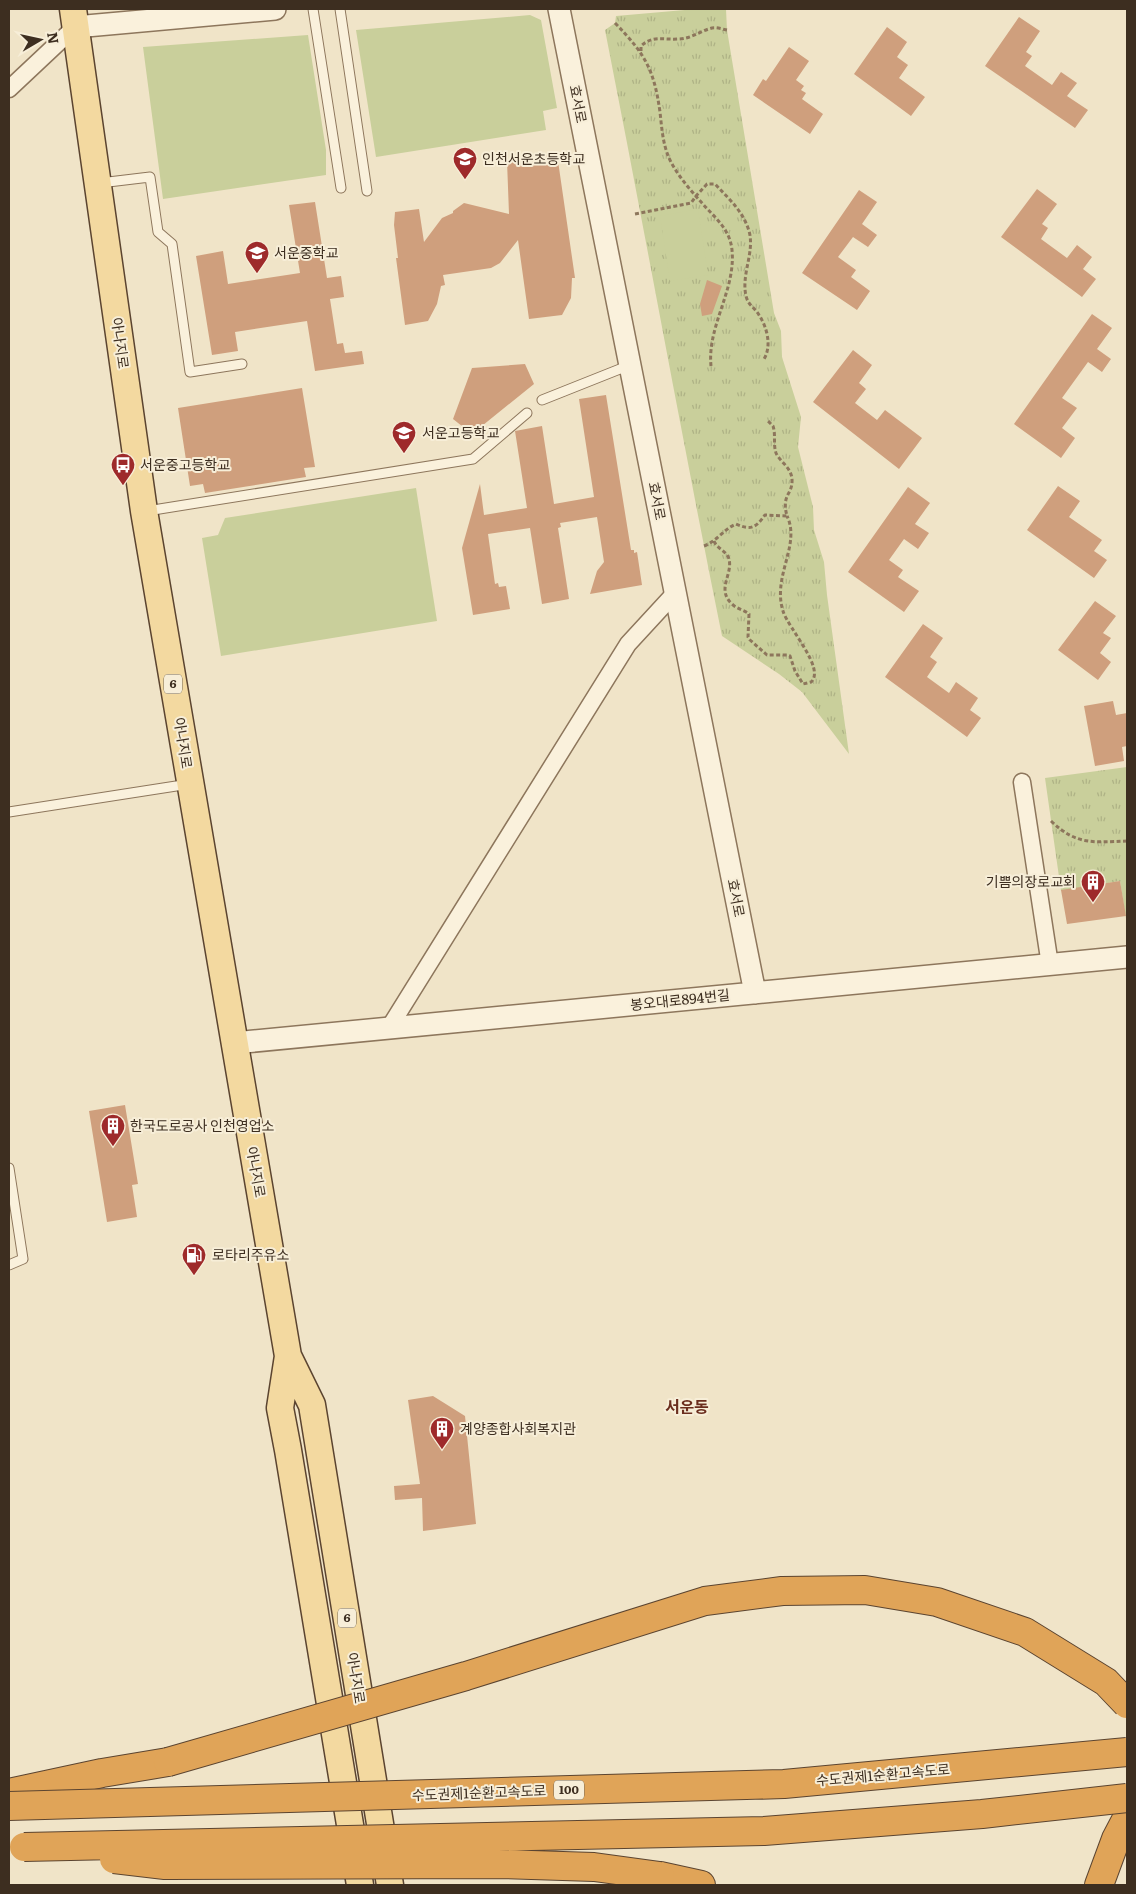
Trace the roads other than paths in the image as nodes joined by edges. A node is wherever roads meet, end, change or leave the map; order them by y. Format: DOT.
graph roads {
  1 [pos="275,9"];
  2 [pos="313,9"];
  3 [pos="340,9"];
  4 [pos="560,9"];
  5 [pos="74,18"];
  6 [pos="9,89"];
  7 [pos="97,183"];
  8 [pos="341,188"];
  9 [pos="367,191"];
  10 [pos="242,364"];
  11 [pos="630,364"];
  12 [pos="542,400"];
  13 [pos="527,413"];
  14 [pos="144,511"];
  15 [pos="676,593"];
  16 [pos="1022,782"];
  17 [pos="190,784"];
  18 [pos="9,812"];
  19 [pos="1127,957"];
  20 [pos="1050,965"];
  21 [pos="755,993"];
  22 [pos="389,1028"];
  23 [pos="234,1043"];
  24 [pos="9,1168"];
  25 [pos="9,1265"];
  26 [pos="288,1356"];
  27 [pos="1127,1704"];
  28 [pos="1127,1752"];
  29 [pos="9,1793"];
  30 [pos="1127,1798"];
  31 [pos="9,1806"];
  32 [pos="1127,1818"];
  33 [pos="16,1847"];
  34 [pos="360,1885"];
  35 [pos="390,1885"];
  36 [pos="701,1885"];
  37 [pos="1099,1885"];
  1 -- 5 [label="street"];
  2 -- 8 [label="lane"];
  3 -- 9 [label="lane"];
  4 -- 11 [label="street, 효서로"];
  5 -- 6 [label="street"];
  5 -- 7 [label="main road, 아나지로 / 6"];
  7 -- 10 [label="lane"];
  7 -- 14 [label="main road, 아나지로 / 6"];
  11 -- 12 [label="lane"];
  11 -- 15 [label="street, 효서로"];
  13 -- 14 [label="lane"];
  14 -- 17 [label="main road, 아나지로 / 6"];
  15 -- 21 [label="street, 효서로"];
  15 -- 22 [label="street"];
  16 -- 20 [label="street"];
  17 -- 18 [label="lane"];
  17 -- 23 [label="main road, 아나지로 / 6"];
  19 -- 20 [label="street, 봉오대로894번길"];
  20 -- 21 [label="street, 봉오대로894번길"];
  21 -- 22 [label="street, 봉오대로894번길"];
  22 -- 23 [label="street, 봉오대로894번길"];
  23 -- 26 [label="main road, 아나지로 / 6"];
  24 -- 25 [label="lane"];
  26 -- 34 [label="main road, 아나지로 / 6"];
  26 -- 35 [label="main road, 아나지로 / 6"];
  27 -- 29 [label="highway, bridge"];
  28 -- 31 [label="highway, 수도권제1순환고속도로 / 100, bridge"];
  30 -- 33 [label="highway, bridge"];
  32 -- 37 [label="highway"];
  33 -- 36 [label="highway, bridge"];
}
